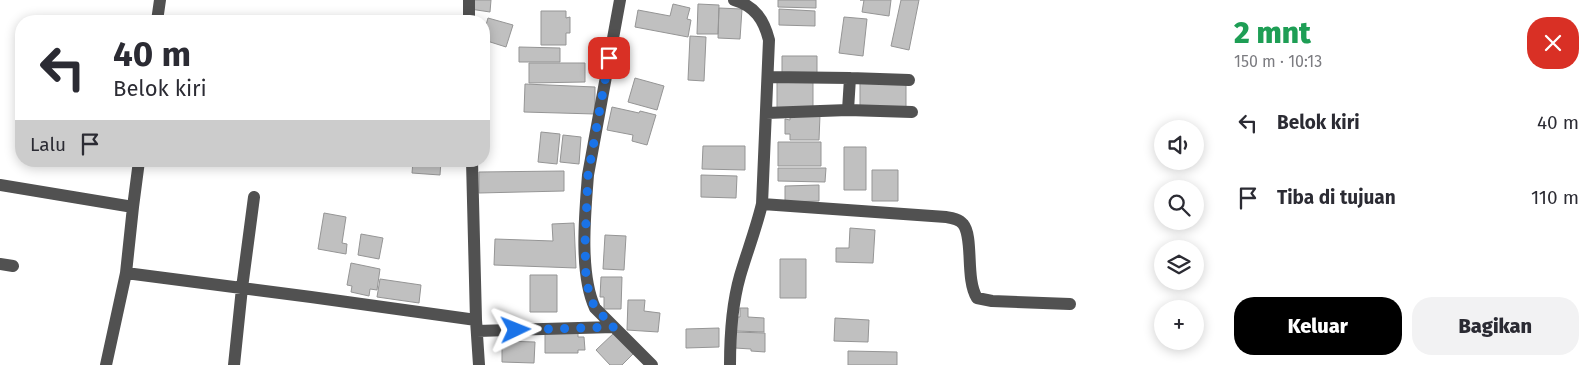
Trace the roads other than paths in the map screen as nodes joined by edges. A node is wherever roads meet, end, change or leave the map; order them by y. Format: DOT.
graph roads {
  1 [pos="160,0"];
  2 [pos="469,0"];
  3 [pos="620,0"];
  4 [pos="734,0"];
  5 [pos="158,15"];
  6 [pos="469,15"];
  7 [pos="768,77"];
  8 [pos="850,78"];
  9 [pos="909,80"];
  10 [pos="848,110"];
  11 [pos="912,112"];
  12 [pos="766,113"];
  13 [pos="138,167"];
  14 [pos="472,167"];
  15 [pos="0,185"];
  16 [pos="254,197"];
  17 [pos="762,204"];
  18 [pos="133,207"];
  19 [pos="126,274"];
  20 [pos="242,288"];
  21 [pos="1070,304"];
  22 [pos="476,326"];
  23 [pos="614,327"];
  24 [pos="106,365"];
  25 [pos="234,365"];
  26 [pos="479,365"];
  27 [pos="652,365"];
  28 [pos="730,365"];
  1 -- 5 [label="street"];
  2 -- 6 [label="street"];
  3 -- 23 [label="street"];
  4 -- 7 [label="street"];
  7 -- 8 [label="street"];
  7 -- 12 [label="street"];
  8 -- 9 [label="street"];
  8 -- 10 [label="street"];
  10 -- 11 [label="street"];
  10 -- 12 [label="street"];
  12 -- 17 [label="street"];
  13 -- 18 [label="street"];
  14 -- 22 [label="street"];
  15 -- 18 [label="street"];
  16 -- 20 [label="street"];
  17 -- 21 [label="street"];
  17 -- 28 [label="street"];
  18 -- 19 [label="street"];
  19 -- 20 [label="street"];
  19 -- 24 [label="street"];
  20 -- 22 [label="street"];
  20 -- 25 [label="street"];
  22 -- 23 [label="street"];
  22 -- 26 [label="street"];
  23 -- 27 [label="street"];
}
